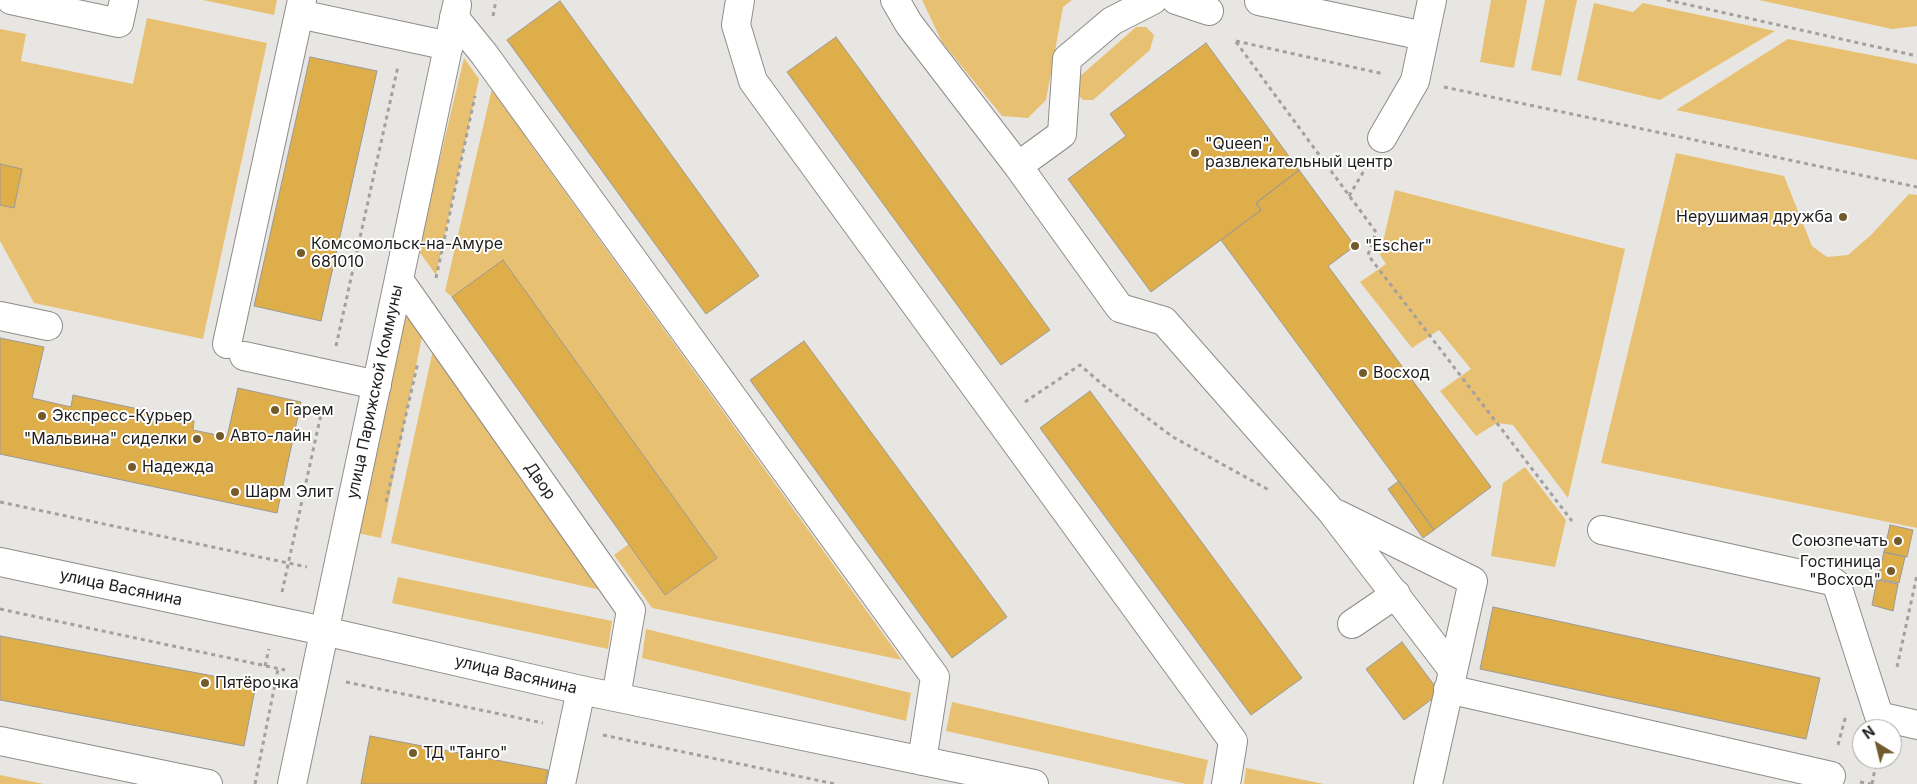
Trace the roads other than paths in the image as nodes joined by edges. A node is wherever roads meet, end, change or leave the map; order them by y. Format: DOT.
graph roads {
  1 [pos="11,0"];
  2 [pos="124,0"];
  3 [pos="740,0"];
  4 [pos="895,0"];
  5 [pos="1153,0"];
  6 [pos="1176,0"];
  7 [pos="1432,0"];
  8 [pos="1259,1"];
  9 [pos="300,7"];
  10 [pos="456,8"];
  11 [pos="1209,11"];
  12 [pos="1424,36"];
  13 [pos="449,46"];
  14 [pos="1382,138"];
  15 [pos="1018,166"];
  16 [pos="399,280"];
  17 [pos="0,316"];
  18 [pos="48,326"];
  19 [pos="377,385"];
  20 [pos="1331,511"];
  21 [pos="1602,530"];
  22 [pos="0,562"];
  23 [pos="1396,594"];
  24 [pos="1352,624"];
  25 [pos="324,632"];
  26 [pos="1450,679"];
  27 [pos="581,690"];
  28 [pos="616,697"];
  29 [pos="1917,726"];
  30 [pos="0,740"];
  31 [pos="922,760"];
  32 [pos="1831,776"];
  33 [pos="993,780"];
  34 [pos="208,784"];
  35 [pos="292,784"];
  36 [pos="561,784"];
  37 [pos="1034,784"];
  38 [pos="1226,784"];
  39 [pos="1428,784"];
  1 -- 2 [label="street"];
  3 -- 38 [label="street"];
  4 -- 15 [label="street"];
  5 -- 15 [label="street"];
  6 -- 11 [label="street"];
  7 -- 12 [label="street"];
  8 -- 12 [label="street"];
  9 -- 13 [label="street"];
  9 -- 19 [label="street"];
  10 -- 13 [label="street, улица Парижской Коммуны"];
  10 -- 31 [label="street"];
  12 -- 14 [label="street"];
  13 -- 16 [label="street, улица Парижской Коммуны"];
  15 -- 20 [label="street"];
  16 -- 19 [label="street, улица Парижской Коммуны"];
  16 -- 28 [label="street, Двор"];
  17 -- 18 [label="street"];
  19 -- 25 [label="street, улица Парижской Коммуны"];
  20 -- 23 [label="street"];
  20 -- 26 [label="street"];
  21 -- 29 [label="street"];
  22 -- 25 [label="street, улица Васянина"];
  23 -- 24 [label="street"];
  23 -- 26 [label="street"];
  25 -- 27 [label="street, улица Васянина"];
  25 -- 35 [label="street, улица Парижской Коммуны"];
  26 -- 32 [label="street"];
  26 -- 39 [label="street"];
  27 -- 28 [label="street, улица Васянина"];
  27 -- 36 [label="street"];
  28 -- 31 [label="street, улица Васянина"];
  30 -- 34 [label="street"];
  31 -- 33 [label="street, улица Васянина"];
  33 -- 37 [label="street, улица Васянина"];
}
